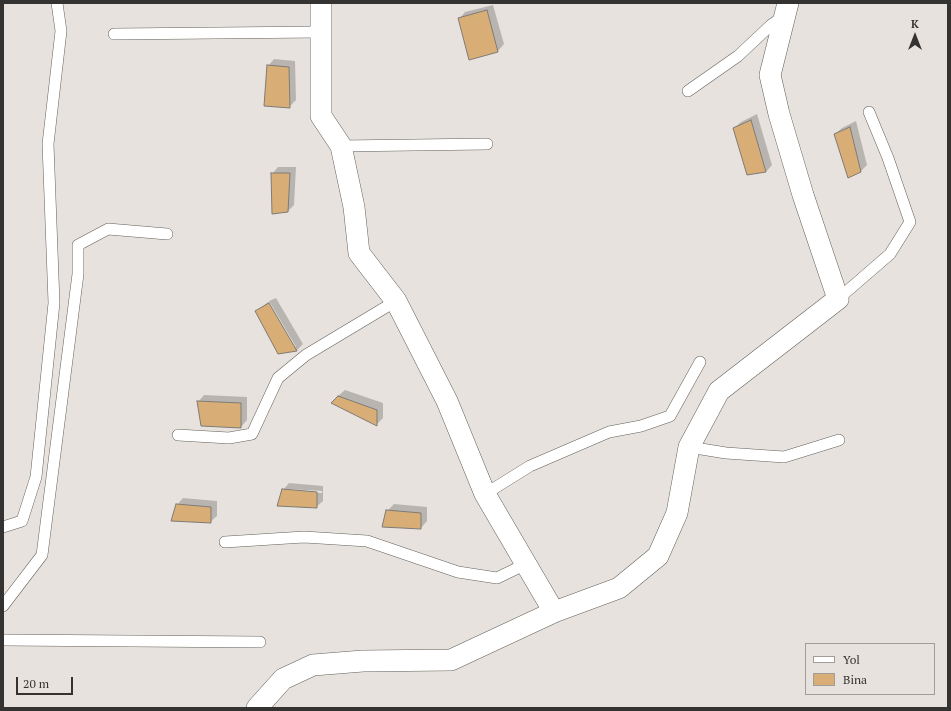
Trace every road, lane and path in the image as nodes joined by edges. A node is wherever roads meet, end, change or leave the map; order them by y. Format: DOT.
graph roads {
  1 [pos="57,3"];
  2 [pos="321,3"];
  3 [pos="786,10"];
  4 [pos="320,32"];
  5 [pos="114,34"];
  6 [pos="688,91"];
  7 [pos="868,112"];
  8 [pos="487,144"];
  9 [pos="341,146"];
  10 [pos="167,234"];
  11 [pos="838,299"];
  12 [pos="396,301"];
  13 [pos="700,362"];
  14 [pos="178,434"];
  15 [pos="839,440"];
  16 [pos="689,447"];
  17 [pos="485,494"];
  18 [pos="3,527"];
  19 [pos="225,542"];
  20 [pos="526,564"];
  21 [pos="3,606"];
  22 [pos="554,612"];
  23 [pos="3,640"];
  24 [pos="260,642"];
  25 [pos="257,708"];
  1 -- 18 [label="lane"];
  2 -- 4 [label="street"];
  3 -- 6 [label="lane"];
  3 -- 11 [label="street"];
  4 -- 5 [label="lane"];
  4 -- 9 [label="street"];
  7 -- 11 [label="lane"];
  8 -- 9 [label="lane"];
  9 -- 12 [label="street"];
  10 -- 21 [label="lane"];
  11 -- 16 [label="street"];
  12 -- 14 [label="lane"];
  12 -- 17 [label="street"];
  13 -- 17 [label="lane"];
  15 -- 16 [label="lane"];
  16 -- 22 [label="street"];
  17 -- 20 [label="street"];
  19 -- 20 [label="lane"];
  20 -- 22 [label="street"];
  22 -- 25 [label="street"];
  23 -- 24 [label="lane"];
}
